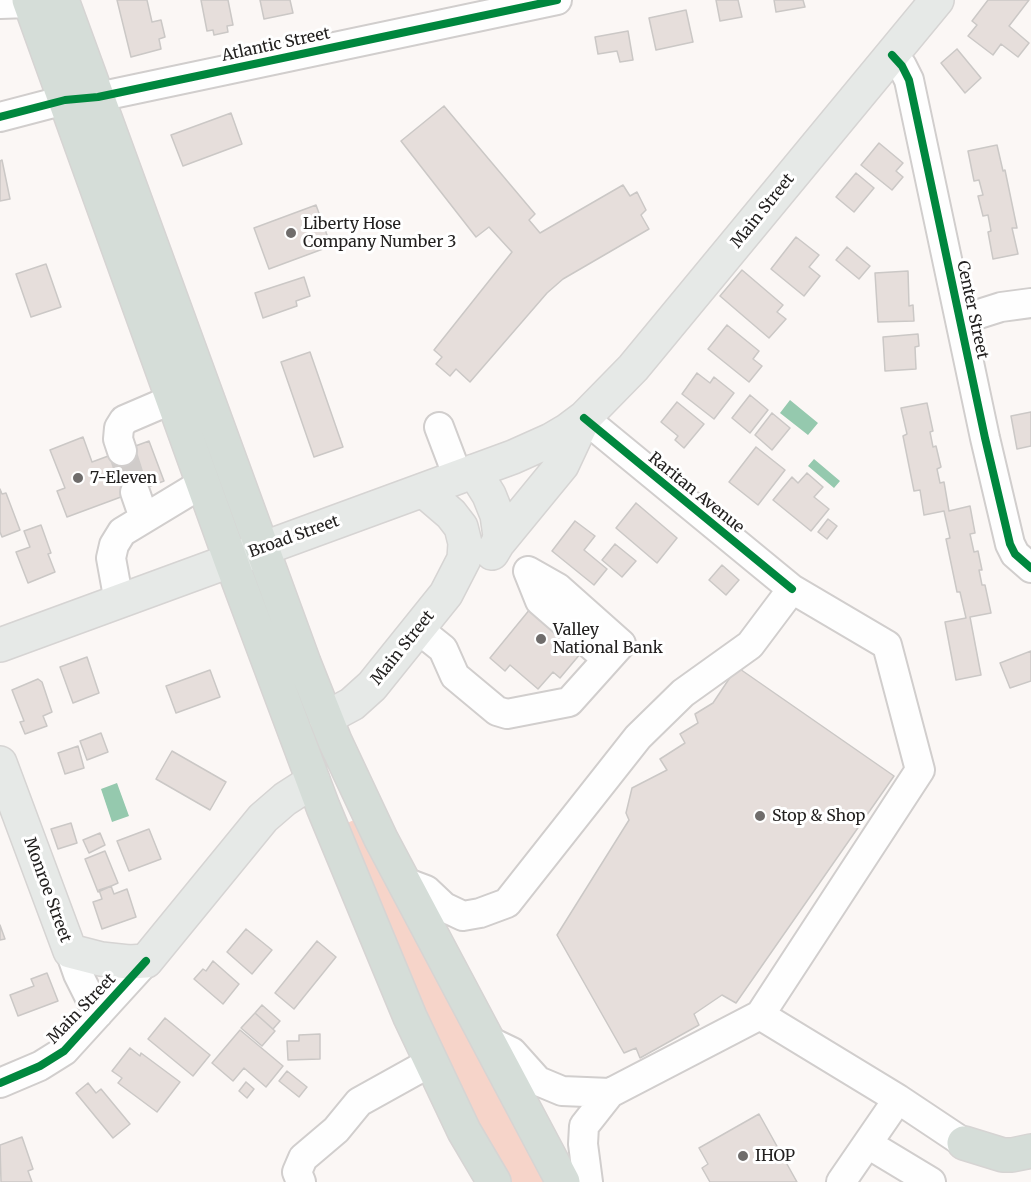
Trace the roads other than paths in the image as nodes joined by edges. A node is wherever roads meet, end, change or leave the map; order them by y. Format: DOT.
graph roads {
  1 [pos="62,0"];
  2 [pos="557,0"];
  3 [pos="937,0"];
  4 [pos="19,2"];
  5 [pos="892,55"];
  6 [pos="98,97"];
  7 [pos="65,100"];
  8 [pos="0,117"];
  9 [pos="1031,303"];
  10 [pos="960,320"];
  11 [pos="173,399"];
  12 [pos="584,418"];
  13 [pos="439,427"];
  14 [pos="122,451"];
  15 [pos="466,474"];
  16 [pos="203,483"];
  17 [pos="423,490"];
  18 [pos="135,492"];
  19 [pos="144,518"];
  20 [pos="498,543"];
  21 [pos="263,549"];
  22 [pos="231,561"];
  23 [pos="1031,568"];
  24 [pos="792,589"];
  25 [pos="446,594"];
  26 [pos="119,602"];
  27 [pos="418,629"];
  28 [pos="0,645"];
  29 [pos="326,718"];
  30 [pos="0,763"];
  31 [pos="313,781"];
  32 [pos="402,880"];
  33 [pos="70,951"];
  34 [pos="146,961"];
  35 [pos="98,1014"];
  36 [pos="760,1015"];
  37 [pos="487,1040"];
  38 [pos="431,1062"];
  39 [pos="0,1083"];
  40 [pos="610,1093"];
  41 [pos="898,1100"];
  42 [pos="464,1131"];
  43 [pos="964,1143"];
  44 [pos="868,1144"];
  45 [pos="1031,1151"];
  46 [pos="301,1182"];
  47 [pos="483,1182"];
  48 [pos="494,1182"];
  49 [pos="563,1182"];
  50 [pos="588,1182"];
  51 [pos="841,1182"];
  52 [pos="931,1182"];
  53 [pos="1000,1182"];
  1 -- 6 [label="highway"];
  2 -- 6 [label="street, Atlantic Street"];
  3 -- 5 [label="main road, Main Street"];
  4 -- 7 [label="highway"];
  5 -- 10 [label="street, Center Street"];
  5 -- 12 [label="main road, Main Street"];
  6 -- 7 [label="street, Atlantic Street"];
  6 -- 21 [label="highway"];
  7 -- 8 [label="street, Atlantic Street"];
  7 -- 11 [label="highway"];
  9 -- 10 [label="street, Center Street"];
  10 -- 23 [label="street, Center Street"];
  11 -- 14 [label="street"];
  11 -- 16 [label="highway"];
  12 -- 15 [label="main road, Broad Street"];
  12 -- 20 [label="main road, Main Street"];
  12 -- 24 [label="street, Raritan Avenue"];
  13 -- 15 [label="street"];
  15 -- 17 [label="main road, Broad Street"];
  15 -- 20 [label="main road"];
  16 -- 19 [label="street"];
  16 -- 22 [label="highway"];
  17 -- 21 [label="main road, Broad Street"];
  17 -- 25 [label="main road, Main Street"];
  18 -- 19 [label="street"];
  19 -- 26 [label="street"];
  20 -- 25 [label="main road, Main Street"];
  20 -- 27 [label="street"];
  21 -- 22 [label="main road, Broad Street"];
  21 -- 29 [label="highway"];
  22 -- 26 [label="main road, Broad Street"];
  22 -- 31 [label="highway"];
  24 -- 32 [label="street"];
  24 -- 36 [label="street, Raritan Avenue"];
  25 -- 27 [label="main road, Main Street"];
  26 -- 28 [label="main road, Broad Street"];
  27 -- 29 [label="main road, Main Street"];
  29 -- 32 [label="highway"];
  30 -- 33 [label="main road, Monroe Street"];
  31 -- 34 [label="main road, Main Street"];
  31 -- 38 [label="highway"];
  32 -- 37 [label="highway"];
  33 -- 34 [label="main road"];
  33 -- 35 [label="street, Monroe Street"];
  34 -- 35 [label="street, Main Street"];
  35 -- 39 [label="street, Main Street"];
  36 -- 40 [label="street"];
  36 -- 41 [label="street"];
  37 -- 40 [label="street"];
  37 -- 49 [label="highway"];
  38 -- 42 [label="highway"];
  38 -- 46 [label="street"];
  40 -- 50 [label="street"];
  41 -- 43 [label="street"];
  41 -- 44 [label="street"];
  42 -- 47 [label="highway"];
  42 -- 48 [label="highway"];
  43 -- 45 [label="highway"];
  43 -- 53 [label="highway"];
  44 -- 51 [label="street"];
  44 -- 52 [label="street"];
}
